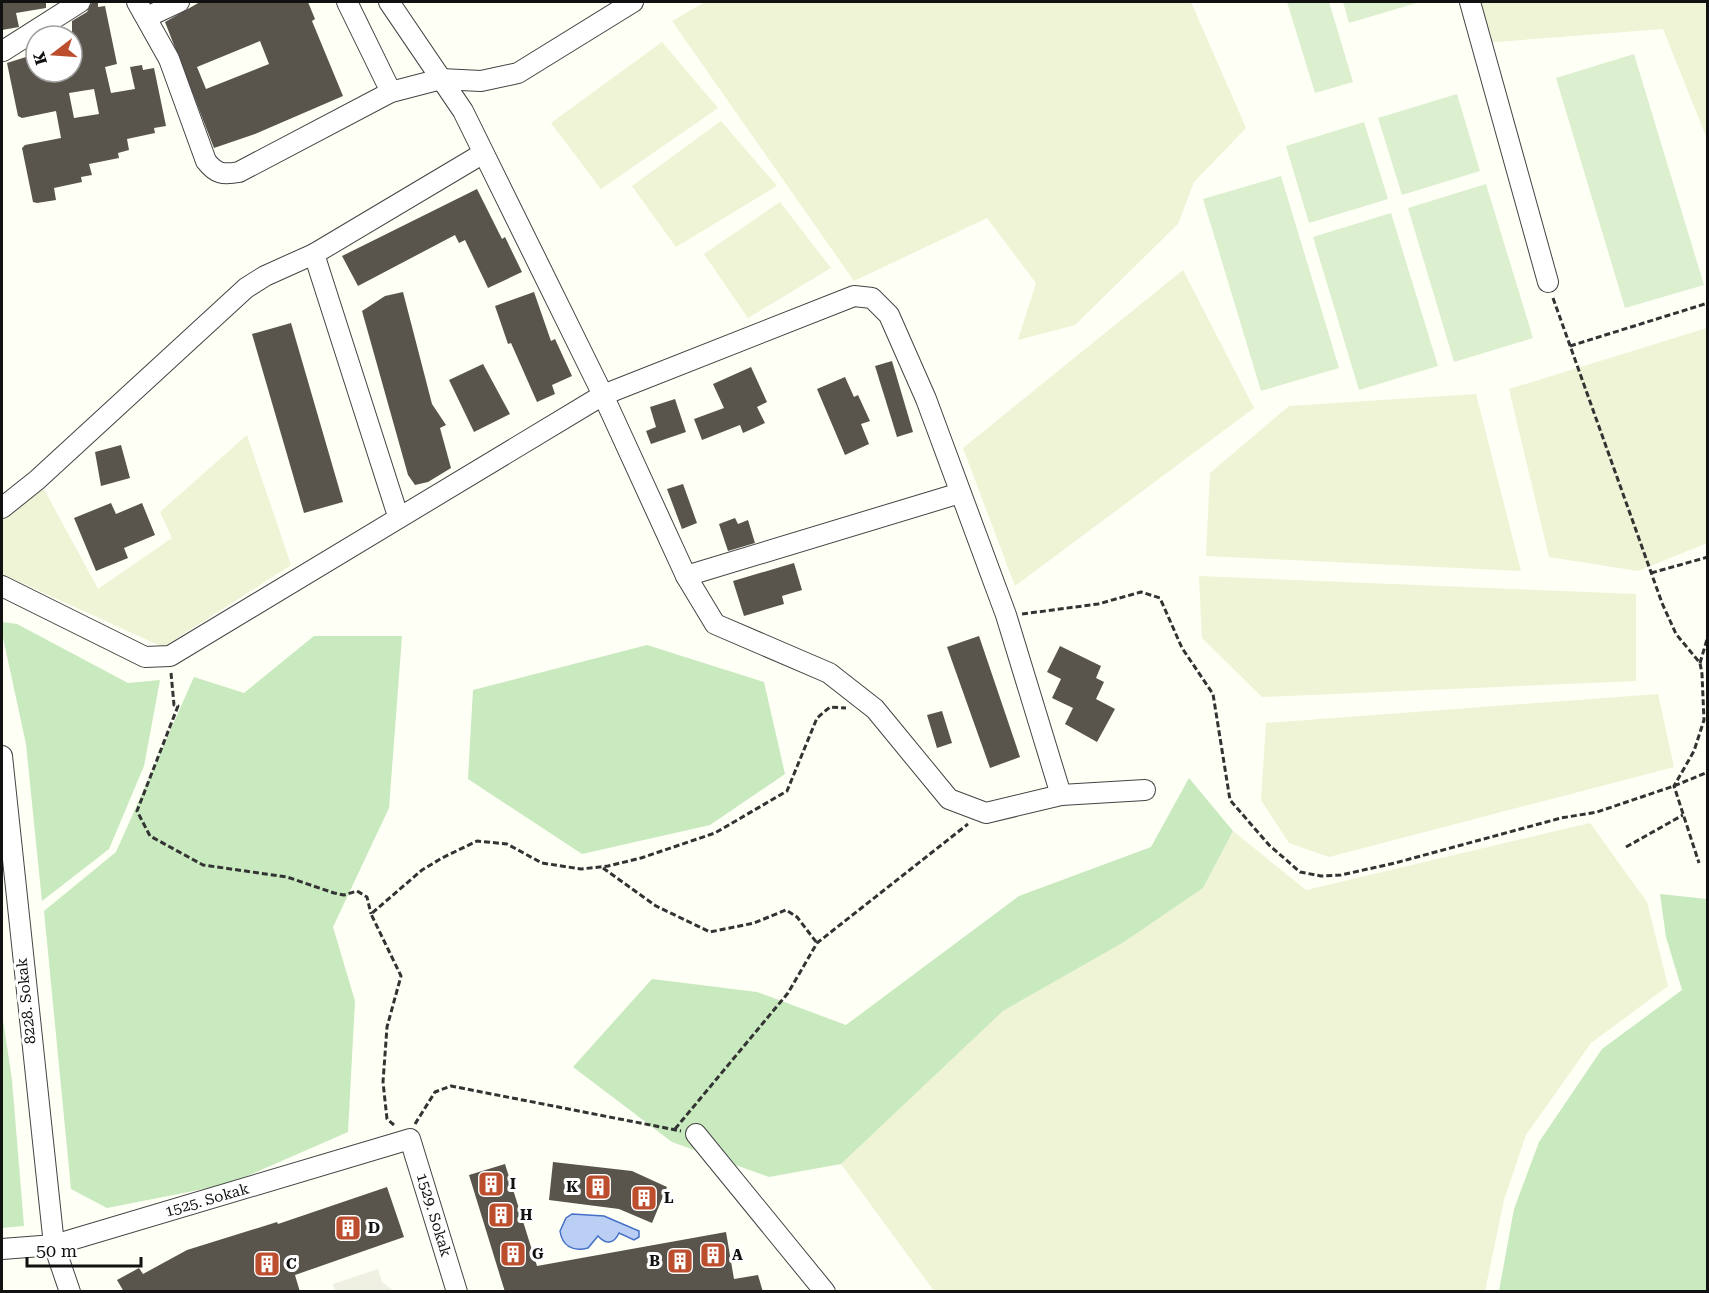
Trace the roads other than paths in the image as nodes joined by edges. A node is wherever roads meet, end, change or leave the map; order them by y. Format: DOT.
graph roads {
  1 [pos="80,2"];
  2 [pos="179,2"];
  3 [pos="347,2"];
  4 [pos="389,2"];
  5 [pos="633,2"];
  6 [pos="1470,2"];
  7 [pos="142,9"];
  8 [pos="3,51"];
  9 [pos="441,79"];
  10 [pos="391,92"];
  11 [pos="482,154"];
  12 [pos="314,254"];
  13 [pos="1548,282"];
  14 [pos="603,395"];
  15 [pos="960,493"];
  16 [pos="2,508"];
  17 [pos="398,516"];
  18 [pos="686,576"];
  19 [pos="2,586"];
  20 [pos="2,756"];
  21 [pos="1145,790"];
  22 [pos="1060,795"];
  23 [pos="696,1134"];
  24 [pos="410,1139"];
  25 [pos="54,1245"];
  26 [pos="2,1249"];
  27 [pos="70,1292"];
  28 [pos="458,1292"];
  29 [pos="825,1292"];
  1 -- 8 [label="street"];
  2 -- 7 [label="street"];
  3 -- 10 [label="street"];
  4 -- 9 [label="street"];
  5 -- 9 [label="street"];
  6 -- 13 [label="street"];
  7 -- 10 [label="street"];
  9 -- 10 [label="street"];
  9 -- 11 [label="street"];
  11 -- 12 [label="street"];
  11 -- 14 [label="street"];
  12 -- 16 [label="street"];
  12 -- 17 [label="street"];
  14 -- 15 [label="street"];
  14 -- 17 [label="street"];
  14 -- 18 [label="street"];
  15 -- 18 [label="street"];
  15 -- 22 [label="street"];
  17 -- 19 [label="street"];
  18 -- 22 [label="street"];
  20 -- 25 [label="street, 8228. Sokak"];
  21 -- 22 [label="street"];
  23 -- 29 [label="street"];
  24 -- 25 [label="street, 1525. Sokak"];
  24 -- 28 [label="street, 1529. Sokak"];
  25 -- 26 [label="street, 1525. Sokak"];
  25 -- 27 [label="street, 8228. Sokak"];
}
